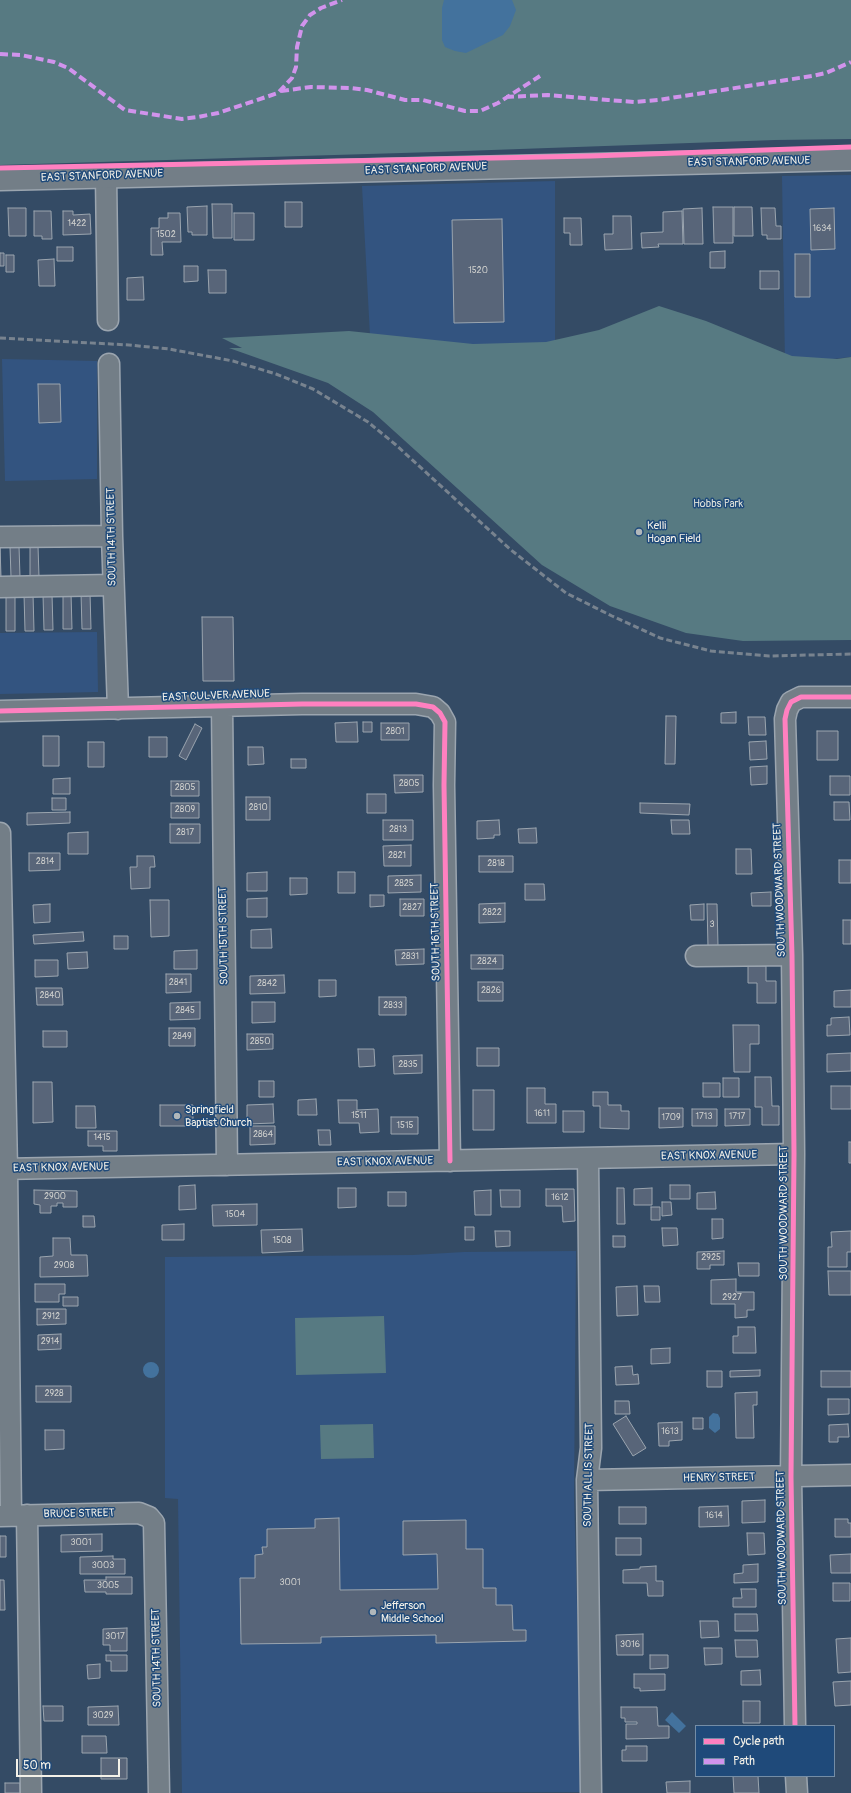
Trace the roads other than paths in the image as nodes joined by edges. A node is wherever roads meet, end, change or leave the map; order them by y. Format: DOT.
graph roads {
  1 [pos="851,159"];
  2 [pos="106,176"];
  3 [pos="0,179"];
  4 [pos="108,320"];
  5 [pos="109,364"];
  6 [pos="112,536"];
  7 [pos="0,537"];
  8 [pos="113,585"];
  9 [pos="0,587"];
  10 [pos="851,696"];
  11 [pos="222,706"];
  12 [pos="433,707"];
  13 [pos="118,709"];
  14 [pos="0,711"];
  15 [pos="0,833"];
  16 [pos="792,954"];
  17 [pos="696,956"];
  18 [pos="794,1154"];
  19 [pos="588,1158"];
  20 [pos="450,1161"];
  21 [pos="226,1165"];
  22 [pos="4,1169"];
  23 [pos="851,1475"];
  24 [pos="791,1477"];
  25 [pos="587,1480"];
  26 [pos="13,1515"];
  27 [pos="154,1523"];
  28 [pos="795,1725"];
  29 [pos="796,1777"];
  30 [pos="31,1793"];
  31 [pos="159,1793"];
  32 [pos="591,1793"];
  33 [pos="796,1793"];
  1 -- 2 [label="main road, EAST STANFORD AVENUE"];
  2 -- 3 [label="main road, EAST STANFORD AVENUE"];
  2 -- 4 [label="street"];
  5 -- 6 [label="street, SOUTH 14TH STREET"];
  6 -- 7 [label="street"];
  6 -- 8 [label="street, SOUTH 14TH STREET"];
  8 -- 9 [label="street"];
  8 -- 13 [label="street, SOUTH 14TH STREET"];
  10 -- 16 [label="street, SOUTH WOODWARD STREET"];
  11 -- 12 [label="street, EAST CULVER AVENUE"];
  11 -- 13 [label="street, EAST CULVER AVENUE"];
  11 -- 21 [label="street, SOUTH 15TH STREET"];
  12 -- 20 [label="street, SOUTH 16TH STREET"];
  13 -- 14 [label="street, EAST CULVER AVENUE"];
  15 -- 22 [label="street"];
  16 -- 17 [label="street"];
  16 -- 18 [label="street, SOUTH WOODWARD STREET"];
  18 -- 19 [label="street, EAST KNOX AVENUE"];
  18 -- 24 [label="street, SOUTH WOODWARD STREET"];
  19 -- 20 [label="street, EAST KNOX AVENUE"];
  19 -- 25 [label="street, SOUTH ALLIS STREET"];
  20 -- 21 [label="street, EAST KNOX AVENUE"];
  21 -- 22 [label="street, EAST KNOX AVENUE"];
  22 -- 26 [label="street"];
  23 -- 24 [label="street, HENRY STREET"];
  24 -- 25 [label="street, HENRY STREET"];
  24 -- 28 [label="street, SOUTH WOODWARD STREET"];
  25 -- 32 [label="street, SOUTH ALLIS STREET"];
  26 -- 27 [label="street, BRUCE STREET"];
  26 -- 30 [label="street"];
  27 -- 31 [label="street, SOUTH 14TH STREET"];
  29 -- 33 [label="street"];
}
